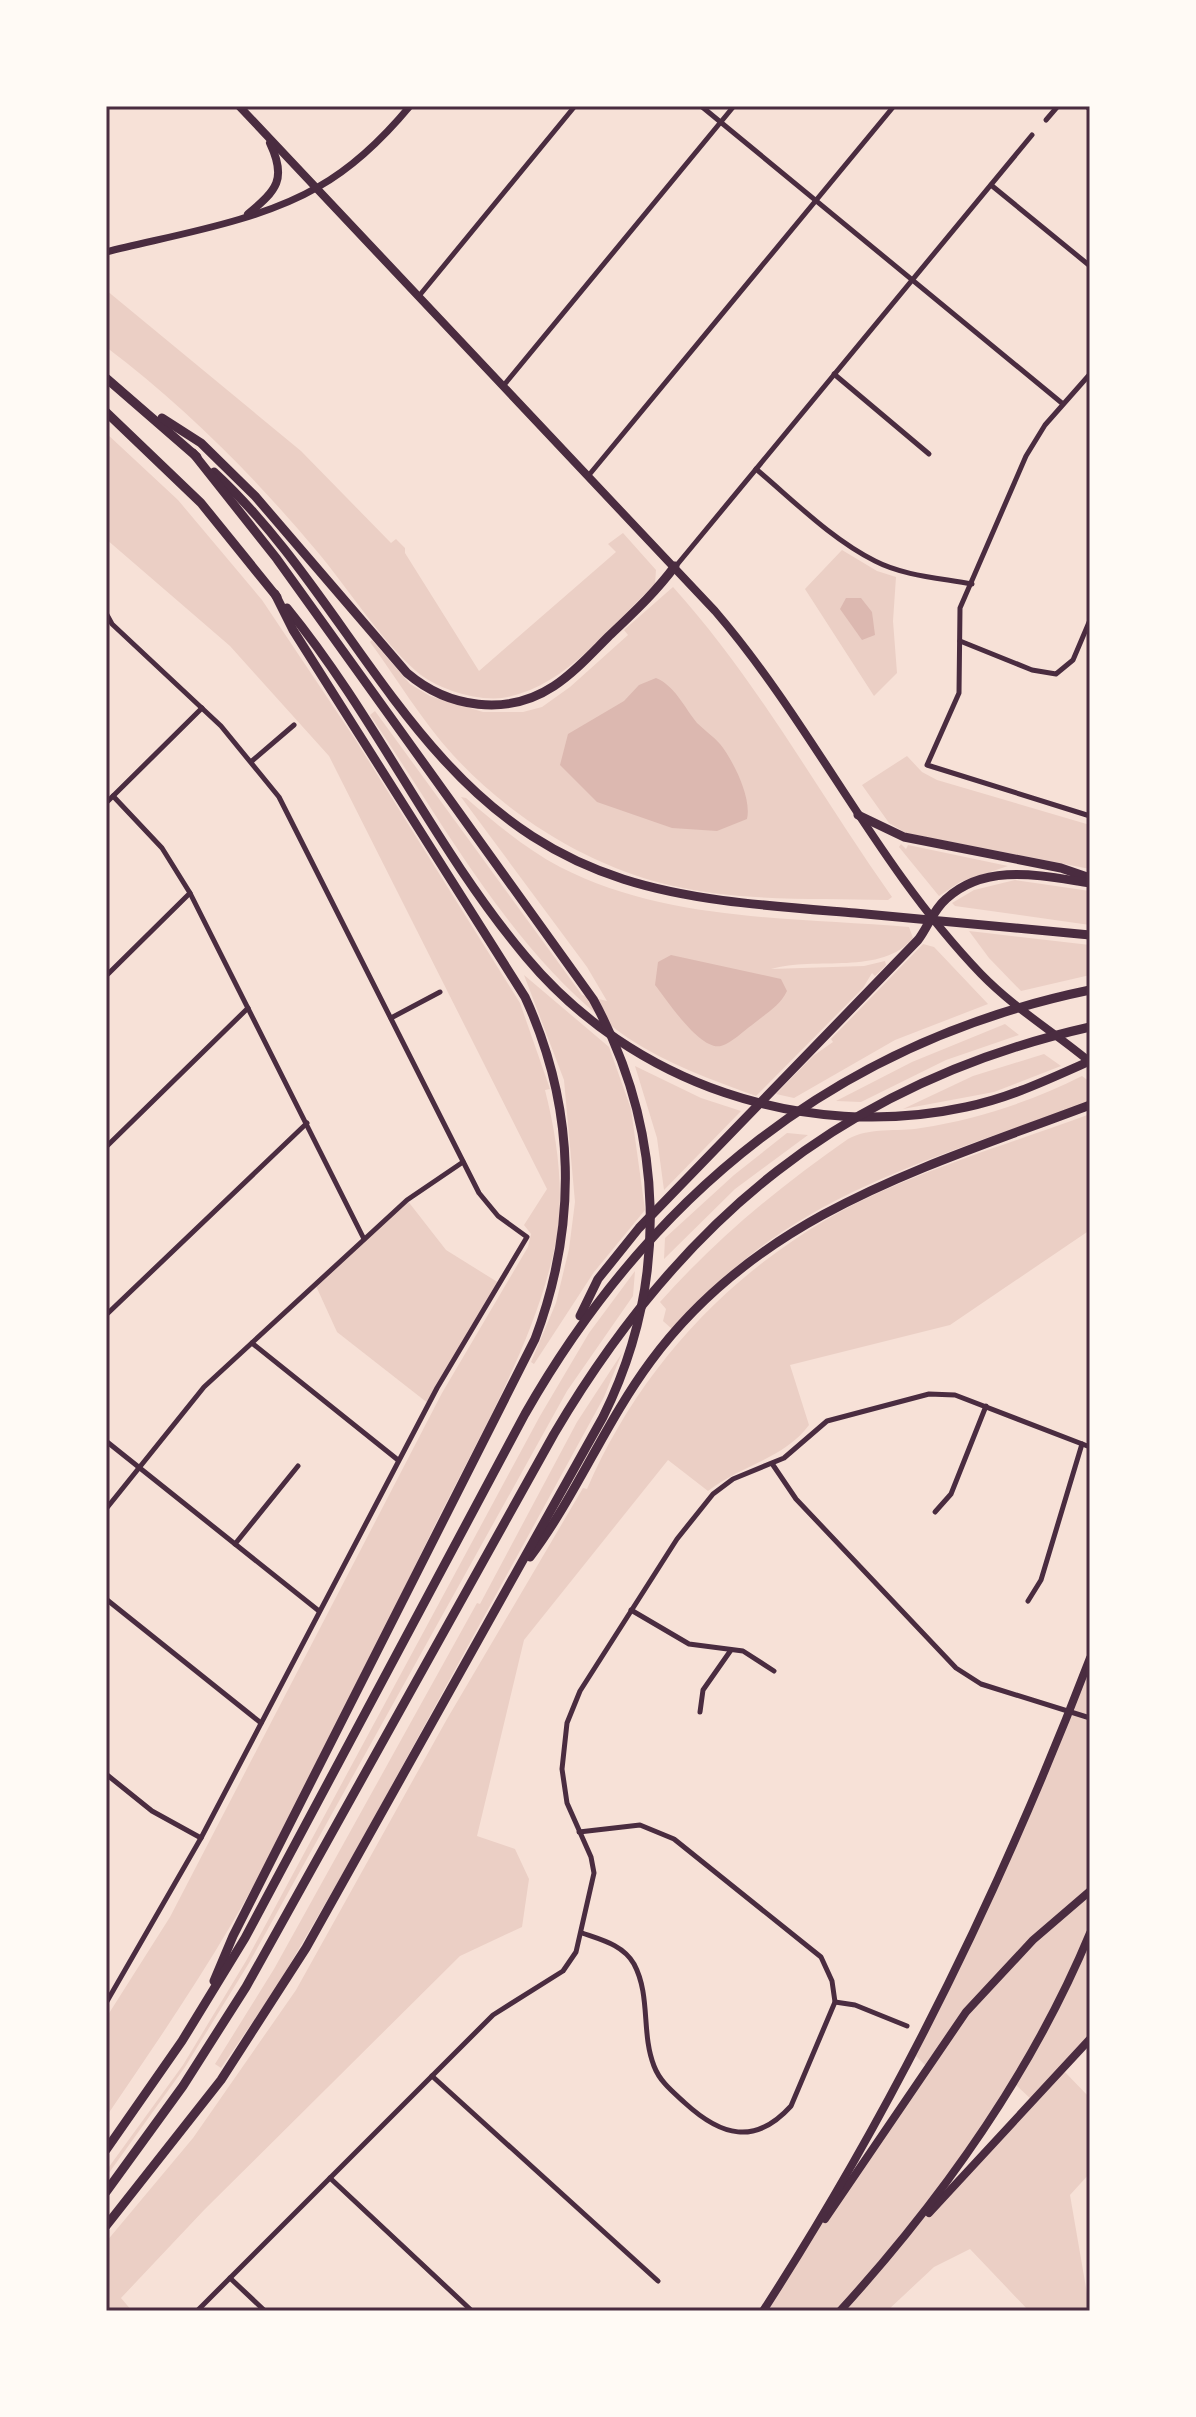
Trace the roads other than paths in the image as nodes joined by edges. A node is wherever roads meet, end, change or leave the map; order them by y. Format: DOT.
graph roads {
  1 [pos="239,106"];
  2 [pos="410,106"];
  3 [pos="575,106"];
  4 [pos="701,106"];
  5 [pos="734,106"];
  6 [pos="894,106"];
  7 [pos="1058,106"];
  8 [pos="1046,120"];
  9 [pos="721,122"];
  10 [pos="266,135"];
  11 [pos="1032,135"];
  12 [pos="991,185"];
  13 [pos="317,188"];
  14 [pos="816,200"];
  15 [pos="248,214"];
  16 [pos="106,252"];
  17 [pos="1090,266"];
  18 [pos="912,279"];
  19 [pos="419,296"];
  20 [pos="834,374"];
  21 [pos="1090,374"];
  22 [pos="106,378"];
  23 [pos="504,385"];
  24 [pos="134,401"];
  25 [pos="1063,404"];
  26 [pos="106,412"];
  27 [pos="193,453"];
  28 [pos="929,454"];
  29 [pos="756,469"];
  30 [pos="589,475"];
  31 [pos="675,566"];
  32 [pos="972,584"];
  33 [pos="275,594"];
  34 [pos="106,613"];
  35 [pos="1090,620"];
  36 [pos="112,624"];
  37 [pos="106,630"];
  38 [pos="960,641"];
  39 [pos="202,708"];
  40 [pos="294,725"];
  41 [pos="252,761"];
  42 [pos="113,796"];
  43 [pos="106,803"];
  44 [pos="858,815"];
  45 [pos="1090,816"];
  46 [pos="1090,880"];
  47 [pos="190,893"];
  48 [pos="932,917"];
  49 [pos="1090,935"];
  50 [pos="106,976"];
  51 [pos="1090,990"];
  52 [pos="440,992"];
  53 [pos="248,1008"];
  54 [pos="391,1018"];
  55 [pos="1090,1027"];
  56 [pos="1088,1059"];
  57 [pos="1090,1105"];
  58 [pos="307,1123"];
  59 [pos="106,1147"];
  60 [pos="463,1162"];
  61 [pos="364,1239"];
  62 [pos="106,1315"];
  63 [pos="252,1343"];
  64 [pos="565,1346"];
  65 [pos="986,1406"];
  66 [pos="106,1441"];
  67 [pos="1082,1444"];
  68 [pos="1090,1447"];
  69 [pos="398,1460"];
  70 [pos="773,1465"];
  71 [pos="298,1466"];
  72 [pos="139,1467"];
  73 [pos="106,1509"];
  74 [pos="935,1512"];
  75 [pos="235,1544"];
  76 [pos="508,1586"];
  77 [pos="106,1599"];
  78 [pos="1028,1601"];
  79 [pos="631,1610"];
  80 [pos="319,1611"];
  81 [pos="732,1649"];
  82 [pos="1090,1658"];
  83 [pos="774,1671"];
  84 [pos="700,1712"];
  85 [pos="1069,1712"];
  86 [pos="1090,1718"];
  87 [pos="262,1723"];
  88 [pos="106,1775"];
  89 [pos="579,1832"];
  90 [pos="201,1838"];
  91 [pos="1090,1891"];
  92 [pos="582,1933"];
  93 [pos="1090,1933"];
  94 [pos="835,2002"];
  95 [pos="106,2003"];
  96 [pos="204,2008"];
  97 [pos="907,2026"];
  98 [pos="1090,2039"];
  99 [pos="432,2076"];
  100 [pos="106,2150"];
  101 [pos="330,2178"];
  102 [pos="106,2192"];
  103 [pos="106,2226"];
  104 [pos="906,2237"];
  105 [pos="797,2259"];
  106 [pos="230,2278"];
  107 [pos="658,2281"];
  108 [pos="197,2311"];
  109 [pos="265,2311"];
  110 [pos="472,2311"];
  111 [pos="763,2311"];
  112 [pos="840,2311"];
  1 -- 10 [label="main road"];
  2 -- 13 [label="main road"];
  3 -- 19 [label="street"];
  4 -- 9 [label="street"];
  5 -- 9 [label="street"];
  6 -- 14 [label="street"];
  7 -- 8 [label="street"];
  9 -- 14 [label="street"];
  9 -- 23 [label="street"];
  10 -- 13 [label="main road"];
  10 -- 15 [label="main road"];
  11 -- 12 [label="street"];
  12 -- 17 [label="street"];
  12 -- 18 [label="street"];
  13 -- 15 [label="main road"];
  13 -- 19 [label="main road"];
  14 -- 18 [label="street"];
  14 -- 30 [label="street"];
  15 -- 16 [label="main road"];
  18 -- 20 [label="street"];
  18 -- 25 [label="street"];
  19 -- 23 [label="main road"];
  20 -- 28 [label="street"];
  20 -- 29 [label="street"];
  21 -- 25 [label="street"];
  22 -- 24 [label="highway"];
  23 -- 30 [label="main road"];
  24 -- 27 [label="highway"];
  24 -- 31 [label="highway"];
  25 -- 32 [label="street"];
  26 -- 33 [label="highway"];
  27 -- 49 [label="highway"];
  27 -- 76 [label="highway"];
  29 -- 31 [label="street"];
  29 -- 32 [label="street"];
  30 -- 31 [label="main road"];
  31 -- 44 [label="main road"];
  32 -- 38 [label="street"];
  33 -- 56 [label="highway"];
  33 -- 96 [label="highway"];
  34 -- 36 [label="street"];
  35 -- 38 [label="street"];
  36 -- 37 [label="street"];
  36 -- 39 [label="street"];
  38 -- 45 [label="street"];
  39 -- 41 [label="street"];
  39 -- 42 [label="street"];
  40 -- 41 [label="street"];
  41 -- 54 [label="street"];
  42 -- 43 [label="street"];
  42 -- 47 [label="street"];
  44 -- 46 [label="highway"];
  44 -- 48 [label="main road"];
  46 -- 48 [label="highway"];
  47 -- 50 [label="street"];
  47 -- 53 [label="street"];
  48 -- 56 [label="main road"];
  48 -- 64 [label="highway"];
  51 -- 64 [label="highway"];
  52 -- 54 [label="street"];
  53 -- 58 [label="street"];
  53 -- 59 [label="street"];
  54 -- 60 [label="street"];
  55 -- 102 [label="highway"];
  57 -- 76 [label="highway"];
  58 -- 61 [label="street"];
  58 -- 62 [label="street"];
  60 -- 61 [label="street"];
  60 -- 69 [label="street"];
  61 -- 63 [label="street"];
  63 -- 69 [label="street"];
  63 -- 72 [label="street"];
  64 -- 96 [label="highway"];
  65 -- 67 [label="street"];
  65 -- 70 [label="street"];
  65 -- 74 [label="street"];
  66 -- 72 [label="street"];
  67 -- 68 [label="street"];
  67 -- 78 [label="street"];
  69 -- 80 [label="street"];
  70 -- 79 [label="street"];
  70 -- 85 [label="street"];
  71 -- 75 [label="street"];
  72 -- 73 [label="street"];
  72 -- 75 [label="street"];
  75 -- 80 [label="street"];
  76 -- 103 [label="highway"];
  77 -- 87 [label="street"];
  79 -- 81 [label="street"];
  79 -- 89 [label="street"];
  80 -- 87 [label="street"];
  81 -- 83 [label="street"];
  81 -- 84 [label="street"];
  82 -- 85 [label="main road"];
  85 -- 86 [label="street"];
  85 -- 105 [label="main road"];
  87 -- 90 [label="street"];
  88 -- 90 [label="street"];
  89 -- 92 [label="street"];
  89 -- 94 [label="street"];
  90 -- 95 [label="street"];
  91 -- 105 [label="main road"];
  92 -- 94 [label="street"];
  92 -- 99 [label="street"];
  93 -- 104 [label="main road"];
  94 -- 97 [label="street"];
  96 -- 100 [label="highway"];
  98 -- 104 [label="main road"];
  99 -- 101 [label="street"];
  99 -- 107 [label="street"];
  101 -- 106 [label="street"];
  101 -- 110 [label="street"];
  104 -- 112 [label="main road"];
  105 -- 111 [label="main road"];
  106 -- 108 [label="street"];
  106 -- 109 [label="street"];
}
